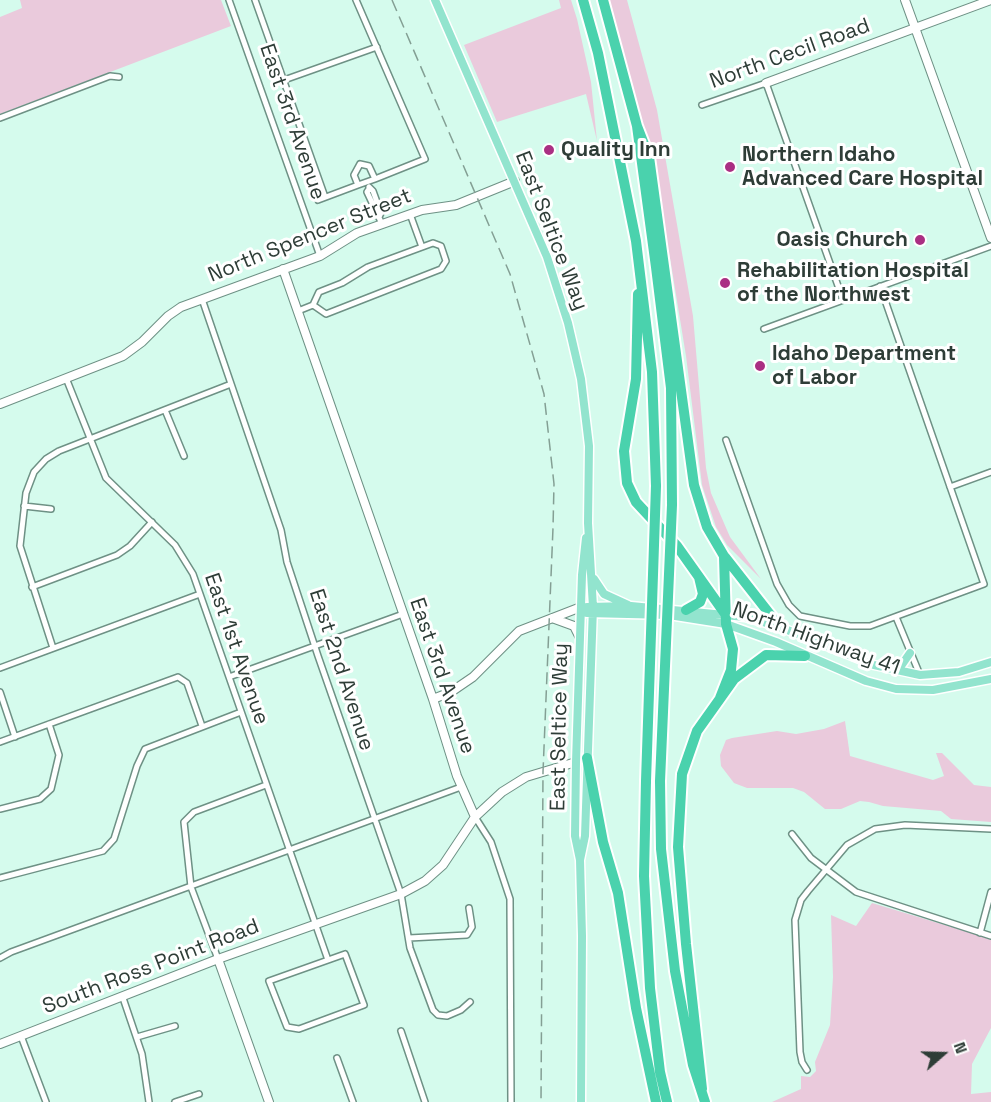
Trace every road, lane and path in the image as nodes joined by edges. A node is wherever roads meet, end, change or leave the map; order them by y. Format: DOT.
graph roads {
  1 [pos="230,0"];
  2 [pos="255,0"];
  3 [pos="356,0"];
  4 [pos="435,0"];
  5 [pos="583,0"];
  6 [pos="603,0"];
  7 [pos="905,0"];
  8 [pos="991,0"];
  9 [pos="915,28"];
  10 [pos="377,47"];
  11 [pos="119,77"];
  12 [pos="284,80"];
  13 [pos="766,83"];
  14 [pos="702,105"];
  15 [pos="0,118"];
  16 [pos="637,126"];
  17 [pos="375,179"];
  18 [pos="515,181"];
  19 [pos="367,182"];
  20 [pos="358,185"];
  21 [pos="325,198"];
  22 [pos="318,200"];
  23 [pos="410,214"];
  24 [pos="987,216"];
  25 [pos="381,220"];
  26 [pos="991,238"];
  27 [pos="636,242"];
  28 [pos="991,246"];
  29 [pos="422,247"];
  30 [pos="320,256"];
  31 [pos="284,269"];
  32 [pos="880,286"];
  33 [pos="202,299"];
  34 [pos="843,300"];
  35 [pos="313,305"];
  36 [pos="298,311"];
  37 [pos="764,329"];
  38 [pos="66,378"];
  39 [pos="231,384"];
  40 [pos="0,404"];
  41 [pos="165,410"];
  42 [pos="89,439"];
  43 [pos="726,440"];
  44 [pos="184,456"];
  45 [pos="991,472"];
  46 [pos="950,487"];
  47 [pos="24,506"];
  48 [pos="51,509"];
  49 [pos="152,522"];
  50 [pos="588,523"];
  51 [pos="724,556"];
  52 [pos="699,574"];
  53 [pos="592,576"];
  54 [pos="32,587"];
  55 [pos="200,594"];
  56 [pos="631,606"];
  57 [pos="581,610"];
  58 [pos="592,610"];
  59 [pos="686,610"];
  60 [pos="403,614"];
  61 [pos="613,615"];
  62 [pos="896,617"];
  63 [pos="552,618"];
  64 [pos="726,620"];
  65 [pos="780,627"];
  66 [pos="580,638"];
  67 [pos="592,638"];
  68 [pos="315,646"];
  69 [pos="53,648"];
  70 [pos="910,654"];
  71 [pos="805,656"];
  72 [pos="991,662"];
  73 [pos="0,668"];
  74 [pos="893,668"];
  75 [pos="579,670"];
  76 [pos="959,672"];
  77 [pos="920,675"];
  78 [pos="229,677"];
  79 [pos="991,679"];
  80 [pos="923,691"];
  81 [pos="0,692"];
  82 [pos="720,698"];
  83 [pos="433,699"];
  84 [pos="241,712"];
  85 [pos="49,724"];
  86 [pos="202,726"];
  87 [pos="15,737"];
  88 [pos="0,742"];
  89 [pos="587,758"];
  90 [pos="576,762"];
  91 [pos="266,785"];
  92 [pos="461,787"];
  93 [pos="0,809"];
  94 [pos="374,817"];
  95 [pos="475,817"];
  96 [pos="991,829"];
  97 [pos="792,834"];
  98 [pos="290,850"];
  99 [pos="580,860"];
  100 [pos="825,870"];
  101 [pos="0,878"];
  102 [pos="190,887"];
  103 [pos="991,892"];
  104 [pos="401,894"];
  105 [pos="469,908"];
  106 [pos="315,924"];
  107 [pos="980,933"];
  108 [pos="991,936"];
  109 [pos="409,938"];
  110 [pos="0,958"];
  111 [pos="218,959"];
  112 [pos="328,960"];
  113 [pos="123,998"];
  114 [pos="470,1002"];
  115 [pos="175,1026"];
  116 [pos="401,1031"];
  117 [pos="21,1036"];
  118 [pos="137,1037"];
  119 [pos="0,1044"];
  120 [pos="337,1058"];
  121 [pos="807,1070"];
  122 [pos="702,1089"];
  123 [pos="199,1094"];
  124 [pos="43,1101"];
  125 [pos="149,1102"];
  126 [pos="175,1102"];
  127 [pos="269,1102"];
  128 [pos="353,1102"];
  129 [pos="425,1102"];
  130 [pos="511,1102"];
  131 [pos="581,1102"];
  132 [pos="656,1102"];
  133 [pos="667,1102"];
  134 [pos="705,1102"];
  1 -- 30 [label="street, East 3rd Avenue"];
  2 -- 12 [label="street"];
  3 -- 10 [label="street"];
  4 -- 18 [label="main road, East Seltice Way"];
  5 -- 27 [label="highway"];
  6 -- 16 [label="highway"];
  7 -- 9 [label="street"];
  8 -- 9 [label="street, North Cecil Road"];
  9 -- 13 [label="street, North Cecil Road"];
  9 -- 24 [label="street"];
  10 -- 12 [label="street"];
  10 -- 17 [label="street"];
  11 -- 15 [label="street"];
  12 -- 21 [label="street"];
  13 -- 14 [label="street, North Cecil Road"];
  13 -- 34 [label="street"];
  16 -- 51 [label="highway"];
  16 -- 122 [label="highway, bridge"];
  17 -- 19 [label="street"];
  17 -- 20 [label="street"];
  18 -- 23 [label="street, North Spencer Street"];
  18 -- 50 [label="main road, East Seltice Way"];
  19 -- 20 [label="street"];
  19 -- 25 [label="street"];
  20 -- 21 [label="street"];
  21 -- 22 [label="street"];
  23 -- 25 [label="street, North Spencer Street"];
  23 -- 29 [label="street"];
  24 -- 26 [label="street"];
  25 -- 30 [label="street, North Spencer Street"];
  27 -- 52 [label="highway"];
  27 -- 133 [label="highway, bridge"];
  28 -- 32 [label="street"];
  29 -- 35 [label="street"];
  29 -- 35 [label="street"];
  30 -- 31 [label="street, North Spencer Street"];
  31 -- 33 [label="street, North Spencer Street"];
  31 -- 36 [label="street, East 3rd Avenue"];
  32 -- 34 [label="street"];
  32 -- 46 [label="street"];
  33 -- 38 [label="street, North Spencer Street"];
  33 -- 39 [label="street, East 2nd Avenue"];
  34 -- 37 [label="street"];
  35 -- 36 [label="street"];
  36 -- 60 [label="street, East 3rd Avenue"];
  38 -- 40 [label="street, North Spencer Street"];
  38 -- 42 [label="street, East 1st Avenue"];
  39 -- 41 [label="street"];
  39 -- 68 [label="street, East 2nd Avenue"];
  41 -- 42 [label="street"];
  41 -- 44 [label="street"];
  42 -- 47 [label="street"];
  42 -- 49 [label="street, East 1st Avenue"];
  43 -- 62 [label="street"];
  45 -- 46 [label="street"];
  46 -- 62 [label="street"];
  47 -- 48 [label="street"];
  47 -- 54 [label="street"];
  49 -- 54 [label="street"];
  49 -- 55 [label="street, East 1st Avenue"];
  50 -- 53 [label="main road, East Seltice Way"];
  50 -- 57 [label="main road, East Seltice Way"];
  51 -- 64 [label="highway"];
  51 -- 65 [label="highway"];
  52 -- 59 [label="highway"];
  52 -- 64 [label="highway"];
  53 -- 56 [label="main road"];
  53 -- 58 [label="main road, East Seltice Way"];
  54 -- 69 [label="street"];
  55 -- 69 [label="street"];
  55 -- 78 [label="street, East 1st Avenue"];
  56 -- 58 [label="main road, North Highway 41"];
  56 -- 59 [label="main road, North Highway 41"];
  57 -- 58 [label="main road"];
  57 -- 63 [label="street"];
  57 -- 66 [label="main road, East Seltice Way"];
  58 -- 61 [label="main road, North Highway 41"];
  58 -- 67 [label="main road, East Seltice Way"];
  59 -- 64 [label="main road, North Highway 41"];
  60 -- 68 [label="street"];
  60 -- 83 [label="street, East 3rd Avenue"];
  61 -- 64 [label="main road, North Highway 41"];
  61 -- 67 [label="main road"];
  62 -- 70 [label="street"];
  63 -- 66 [label="street"];
  63 -- 83 [label="street"];
  64 -- 65 [label="main road, North Highway 41"];
  64 -- 71 [label="main road, North Highway 41"];
  64 -- 82 [label="highway"];
  65 -- 74 [label="main road, North Highway 41"];
  66 -- 75 [label="main road, East Seltice Way"];
  67 -- 89 [label="main road, East Seltice Way"];
  68 -- 78 [label="street"];
  68 -- 94 [label="street, East 2nd Avenue"];
  69 -- 73 [label="street"];
  70 -- 74 [label="main road"];
  70 -- 77 [label="street"];
  71 -- 80 [label="main road, North Highway 41"];
  71 -- 82 [label="highway"];
  72 -- 76 [label="main road, North Highway 41"];
  74 -- 77 [label="main road, North Highway 41"];
  75 -- 89 [label="main road"];
  75 -- 90 [label="main road, East Seltice Way"];
  76 -- 77 [label="main road, North Highway 41"];
  76 -- 80 [label="main road"];
  78 -- 84 [label="street, East 1st Avenue"];
  79 -- 80 [label="main road, North Highway 41"];
  81 -- 87 [label="street"];
  82 -- 122 [label="highway"];
  83 -- 92 [label="street, East 3rd Avenue"];
  84 -- 86 [label="street"];
  84 -- 91 [label="street, East 1st Avenue"];
  85 -- 86 [label="street"];
  85 -- 87 [label="street"];
  85 -- 93 [label="street"];
  86 -- 101 [label="street"];
  87 -- 88 [label="street"];
  89 -- 90 [label="main road"];
  89 -- 99 [label="main road, East Seltice Way"];
  89 -- 132 [label="highway"];
  90 -- 95 [label="street, South Ross Point Road"];
  90 -- 99 [label="main road, East Seltice Way"];
  91 -- 98 [label="street, East 1st Avenue"];
  91 -- 102 [label="street"];
  92 -- 94 [label="street"];
  92 -- 95 [label="street, East 3rd Avenue"];
  94 -- 98 [label="street"];
  94 -- 104 [label="street, East 2nd Avenue"];
  95 -- 104 [label="street, South Ross Point Road"];
  95 -- 130 [label="street, East 3rd Avenue"];
  96 -- 100 [label="street"];
  97 -- 100 [label="street"];
  98 -- 102 [label="street"];
  98 -- 106 [label="street, East 1st Avenue"];
  99 -- 131 [label="main road, East Seltice Way"];
  100 -- 107 [label="street"];
  100 -- 121 [label="street"];
  102 -- 110 [label="street"];
  102 -- 111 [label="street"];
  103 -- 107 [label="street"];
  104 -- 106 [label="street, South Ross Point Road"];
  104 -- 109 [label="street, East 2nd Avenue"];
  105 -- 109 [label="street"];
  106 -- 111 [label="street, South Ross Point Road"];
  106 -- 112 [label="street, East 1st Avenue"];
  107 -- 108 [label="street"];
  109 -- 114 [label="street, East 2nd Avenue"];
  111 -- 113 [label="street, South Ross Point Road"];
  111 -- 127 [label="street"];
  112 -- 112 [label="street"];
  113 -- 117 [label="street, South Ross Point Road"];
  113 -- 118 [label="street"];
  115 -- 118 [label="street"];
  116 -- 129 [label="street"];
  117 -- 119 [label="street, South Ross Point Road"];
  117 -- 124 [label="street"];
  118 -- 125 [label="street"];
  120 -- 128 [label="street"];
  122 -- 134 [label="highway"];
  123 -- 126 [label="street"];
}
